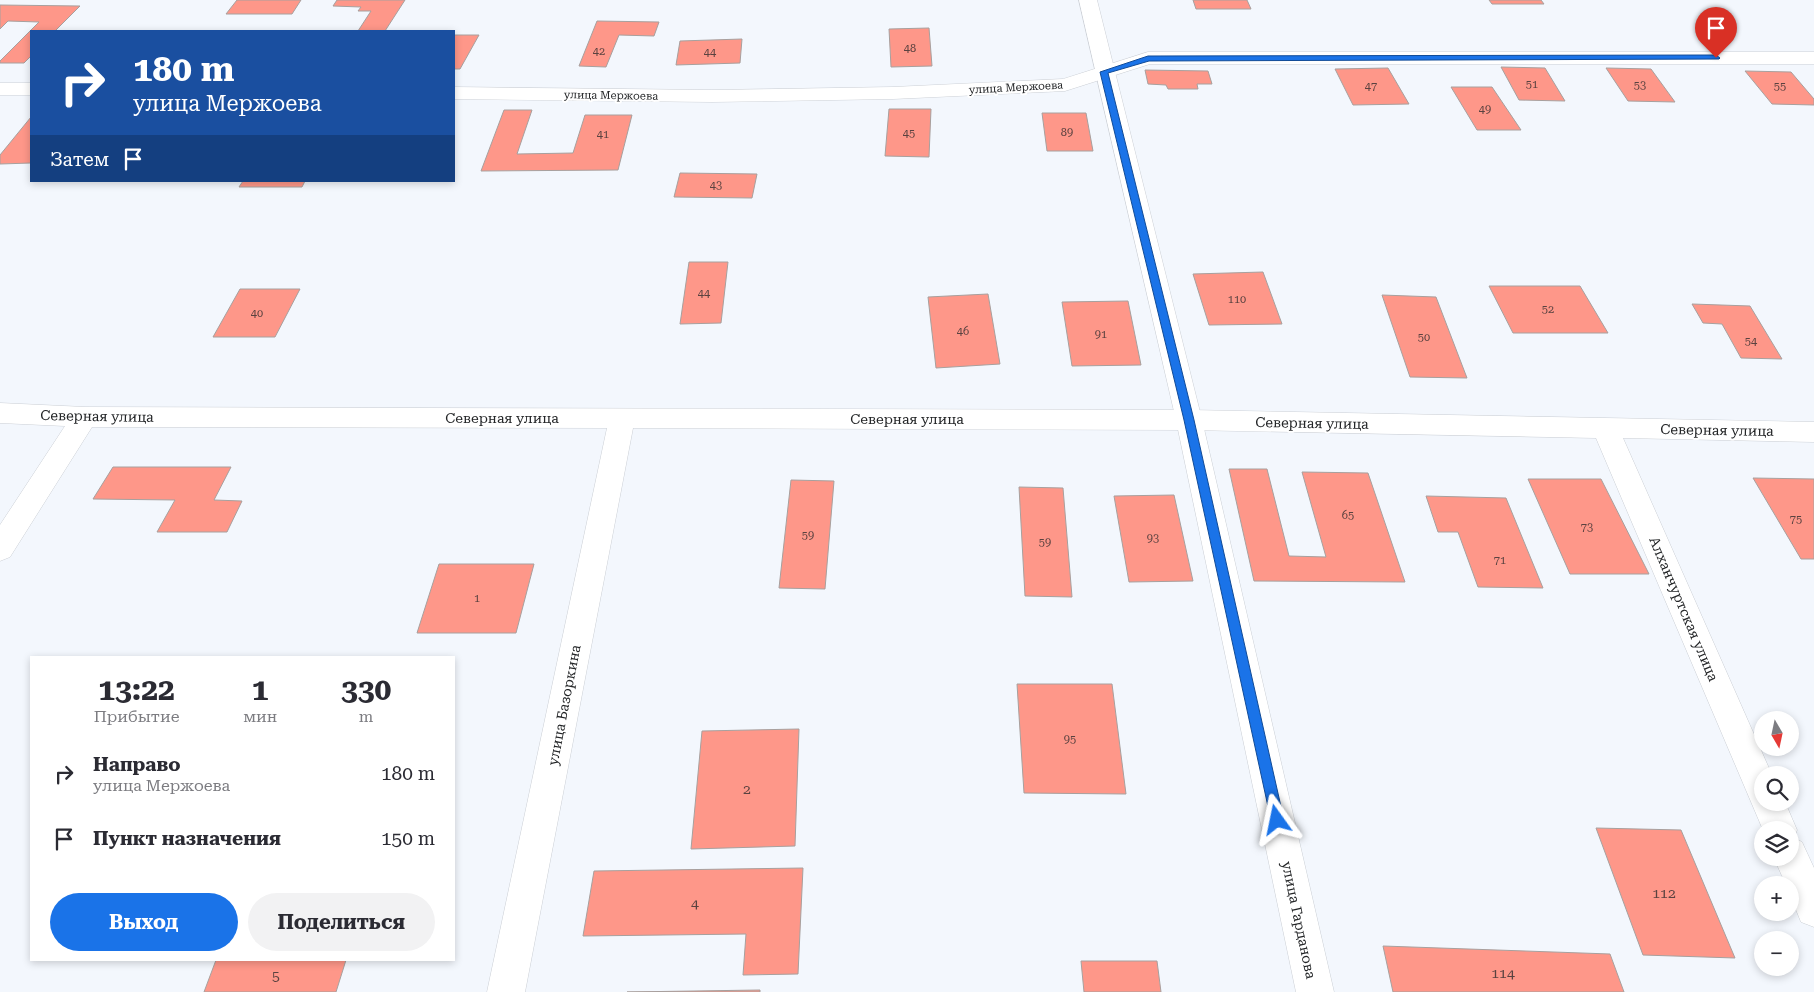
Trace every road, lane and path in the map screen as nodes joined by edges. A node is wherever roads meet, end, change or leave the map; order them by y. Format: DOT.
graph roads {
  1 [pos="1088,0"];
  2 [pos="1814,58"];
  3 [pos="1104,72"];
  4 [pos="0,89"];
  5 [pos="30,89"];
  6 [pos="455,93"];
  7 [pos="0,413"];
  8 [pos="85,417"];
  9 [pos="622,418"];
  10 [pos="1189,420"];
  11 [pos="1605,428"];
  12 [pos="1814,432"];
  13 [pos="0,549"];
  14 [pos="1754,773"];
  15 [pos="1795,866"];
  16 [pos="1814,909"];
  17 [pos="506,992"];
  18 [pos="1315,992"];
  1 -- 3 [label="street, улица Гарданова"];
  2 -- 3 [label="street, улица Мержоева"];
  3 -- 6 [label="street, улица Мержоева"];
  3 -- 10 [label="street, улица Гарданова"];
  4 -- 5 [label="street"];
  7 -- 8 [label="street, Северная улица"];
  8 -- 9 [label="street, Северная улица"];
  8 -- 13 [label="street"];
  9 -- 10 [label="street, Северная улица"];
  9 -- 17 [label="street, улица Базоркина"];
  10 -- 11 [label="street, Северная улица"];
  10 -- 18 [label="street, улица Гарданова"];
  11 -- 12 [label="street, Северная улица"];
  11 -- 14 [label="street, Алханчуртская улица"];
  15 -- 16 [label="street"];
}
